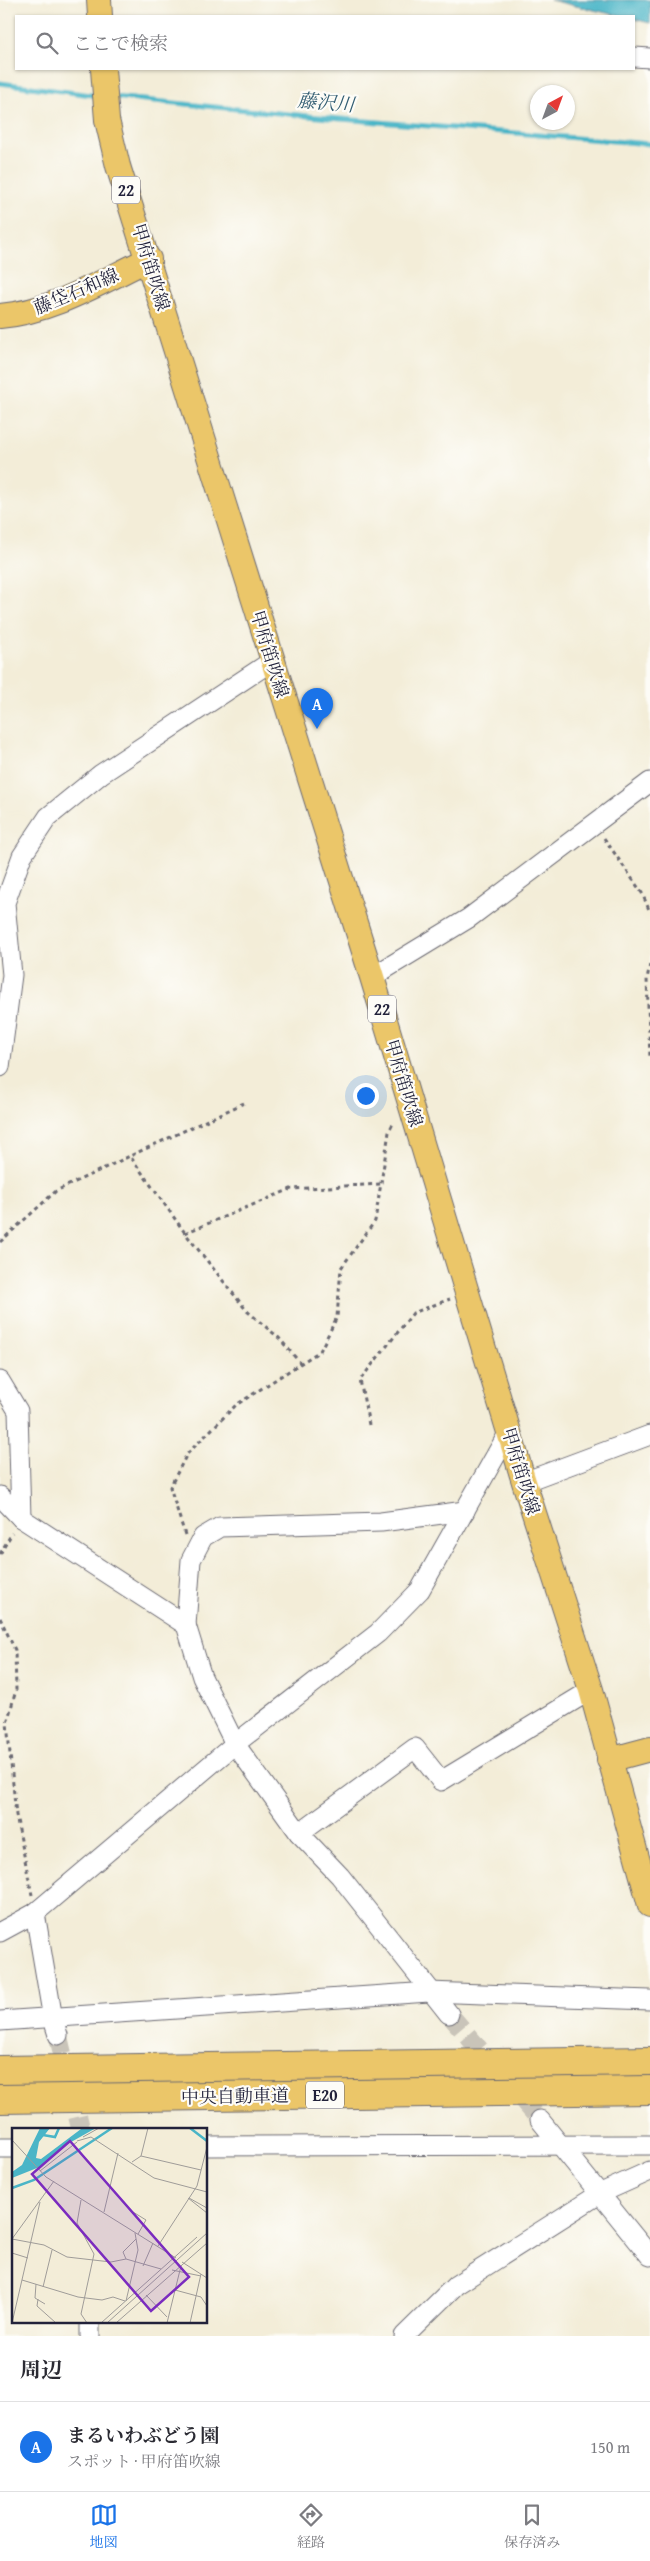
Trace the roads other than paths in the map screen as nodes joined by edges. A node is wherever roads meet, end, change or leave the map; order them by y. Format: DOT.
graph roads {
  1 [pos="99,0"];
  2 [pos="100,15"];
  3 [pos="635,57"];
  4 [pos="650,58"];
  5 [pos="103,70"];
  6 [pos="149,259"];
  7 [pos="0,316"];
  8 [pos="272,661"];
  9 [pos="650,782"];
  10 [pos="372,978"];
  11 [pos="0,1067"];
  12 [pos="0,1380"];
  13 [pos="509,1432"];
  14 [pos="650,1434"];
  15 [pos="524,1482"];
  16 [pos="0,1496"];
  17 [pos="465,1511"];
  18 [pos="21,1518"];
  19 [pos="186,1625"];
  20 [pos="591,1690"];
  21 [pos="235,1744"];
  22 [pos="650,1749"];
  23 [pos="609,1760"];
  24 [pos="299,1833"];
  25 [pos="650,1905"];
  26 [pos="35,1913"];
  27 [pos="0,1932"];
  28 [pos="429,1992"];
  29 [pos="650,2000"];
  30 [pos="448,2014"];
  31 [pos="0,2021"];
  32 [pos="55,2027"];
  33 [pos="642,2061"];
  34 [pos="0,2070"];
  35 [pos="650,2090"];
  36 [pos="0,2099"];
  37 [pos="540,2120"];
  38 [pos="562,2144"];
  39 [pos="650,2144"];
  40 [pos="208,2146"];
  41 [pos="650,2171"];
  42 [pos="600,2193"];
  43 [pos="650,2256"];
  44 [pos="404,2336"];
  1 -- 2 [label="main road"];
  3 -- 4 [label="street"];
  5 -- 6 [label="main road, 甲府笛吹線 / 22"];
  6 -- 7 [label="main road, 藤垈石和線"];
  6 -- 8 [label="main road, 甲府笛吹線 / 22"];
  8 -- 10 [label="main road, 甲府笛吹線 / 22"];
  8 -- 11 [label="street"];
  9 -- 10 [label="street"];
  10 -- 13 [label="main road, 甲府笛吹線 / 22"];
  12 -- 18 [label="street"];
  13 -- 15 [label="main road, 甲府笛吹線 / 22"];
  13 -- 17 [label="street"];
  14 -- 15 [label="street"];
  15 -- 20 [label="main road, 甲府笛吹線 / 22"];
  16 -- 18 [label="street"];
  17 -- 19 [label="street"];
  17 -- 21 [label="street"];
  18 -- 19 [label="street"];
  19 -- 21 [label="street"];
  20 -- 23 [label="main road, 甲府笛吹線 / 22"];
  20 -- 24 [label="street"];
  21 -- 24 [label="street"];
  21 -- 26 [label="street"];
  22 -- 23 [label="main road"];
  23 -- 25 [label="main road, 甲府笛吹線 / 22"];
  24 -- 28 [label="street"];
  26 -- 27 [label="street"];
  26 -- 32 [label="street"];
  28 -- 29 [label="street"];
  28 -- 30 [label="street"];
  28 -- 32 [label="street"];
  31 -- 32 [label="street"];
  33 -- 34 [label="highway, 中央自動車道 / E20"];
  35 -- 36 [label="highway, 中央自動車道 / E20"];
  37 -- 38 [label="street"];
  38 -- 39 [label="street"];
  38 -- 40 [label="street"];
  38 -- 42 [label="street"];
  41 -- 42 [label="street"];
  42 -- 43 [label="street"];
  42 -- 44 [label="street"];
}
